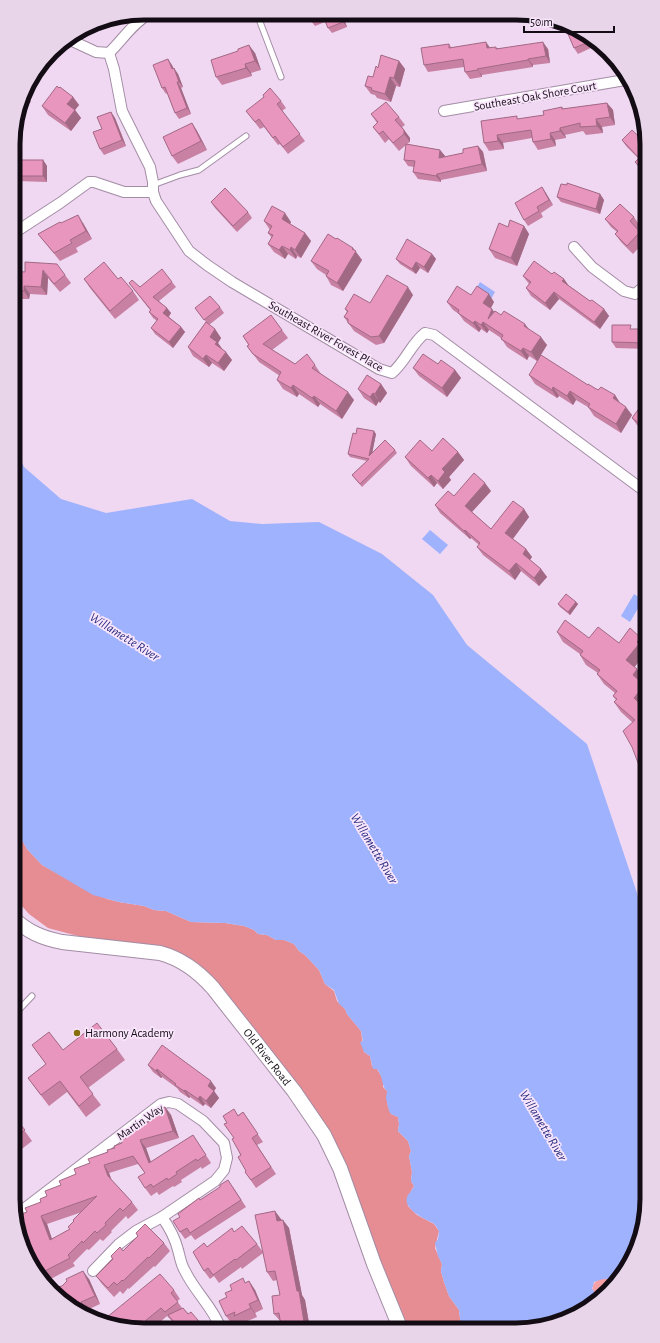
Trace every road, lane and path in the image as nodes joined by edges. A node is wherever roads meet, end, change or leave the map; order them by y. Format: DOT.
graph roads {
  1 [pos="140,20"];
  2 [pos="258,20"];
  3 [pos="75,42"];
  4 [pos="109,53"];
  5 [pos="281,76"];
  6 [pos="622,81"];
  7 [pos="444,112"];
  8 [pos="246,136"];
  9 [pos="153,188"];
  10 [pos="20,226"];
  11 [pos="574,247"];
  12 [pos="640,290"];
  13 [pos="640,488"];
  14 [pos="20,924"];
  15 [pos="32,996"];
  16 [pos="20,1009"];
  17 [pos="21,1211"];
  18 [pos="162,1217"];
  19 [pos="94,1271"];
  20 [pos="219,1323"];
  21 [pos="398,1323"];
  1 -- 4 [label="street"];
  2 -- 5 [label="lane"];
  3 -- 4 [label="street"];
  4 -- 9 [label="street, Southeast River Forest Place"];
  6 -- 7 [label="street, Southeast Oak Shore Court"];
  8 -- 9 [label="lane"];
  9 -- 10 [label="street"];
  9 -- 13 [label="street, Southeast River Forest Place"];
  11 -- 12 [label="street"];
  14 -- 21 [label="street, Old River Road"];
  15 -- 16 [label="lane"];
  17 -- 18 [label="street, Martin Way"];
  18 -- 19 [label="street, Martin Way"];
  18 -- 20 [label="street"];
}
